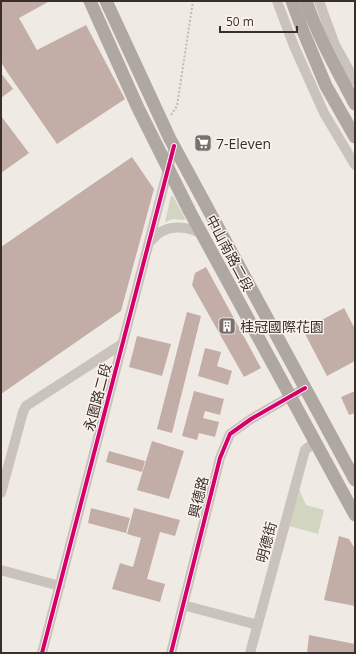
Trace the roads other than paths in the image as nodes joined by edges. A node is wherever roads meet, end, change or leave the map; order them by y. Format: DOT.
graph roads {
  1 [pos="90,1"];
  2 [pos="106,1"];
  3 [pos="277,1"];
  4 [pos="292,1"];
  5 [pos="306,1"];
  6 [pos="319,1"];
  7 [pos="355,81"];
  8 [pos="151,100"];
  9 [pos="355,104"];
  10 [pos="138,108"];
  11 [pos="355,137"];
  12 [pos="174,146"];
  13 [pos="355,165"];
  14 [pos="168,169"];
  15 [pos="202,234"];
  16 [pos="148,245"];
  17 [pos="122,344"];
  18 [pos="305,388"];
  19 [pos="290,397"];
  20 [pos="315,442"];
  21 [pos="339,451"];
  22 [pos="355,463"];
  23 [pos="355,480"];
  24 [pos="1,493"];
  25 [pos="355,515"];
  26 [pos="1,570"];
  27 [pos="60,586"];
  28 [pos="183,605"];
  29 [pos="258,625"];
  30 [pos="42,653"];
  31 [pos="171,653"];
  32 [pos="250,653"];
  1 -- 10 [label="main road, 中山南路二段"];
  2 -- 8 [label="main road, 中山南路二段"];
  3 -- 13 [label="street"];
  4 -- 11 [label="main road"];
  5 -- 9 [label="main road"];
  6 -- 7 [label="street"];
  8 -- 10 [label="street"];
  8 -- 12 [label="main road, 中山南路二段"];
  10 -- 14 [label="main road, 中山南路二段"];
  12 -- 14 [label="street, 永園路二段"];
  12 -- 18 [label="main road, 中山南路二段"];
  14 -- 15 [label="main road, 中山南路二段"];
  14 -- 16 [label="street, 永園路二段"];
  15 -- 16 [label="street"];
  15 -- 19 [label="main road, 中山南路二段"];
  16 -- 17 [label="street, 永園路二段"];
  17 -- 24 [label="street"];
  17 -- 27 [label="street, 永園路二段"];
  18 -- 19 [label="street, 興德路"];
  18 -- 21 [label="main road, 中山南路二段"];
  19 -- 20 [label="main road, 中山南路二段"];
  19 -- 28 [label="street, 興德路"];
  20 -- 25 [label="main road, 中山南路二段"];
  20 -- 29 [label="street, 明德街"];
  21 -- 22 [label="street"];
  21 -- 23 [label="main road, 中山南路二段"];
  26 -- 27 [label="street"];
  27 -- 30 [label="street, 永園路二段"];
  28 -- 29 [label="street"];
  28 -- 31 [label="street, 興德路"];
  29 -- 32 [label="street, 明德街"];
}
